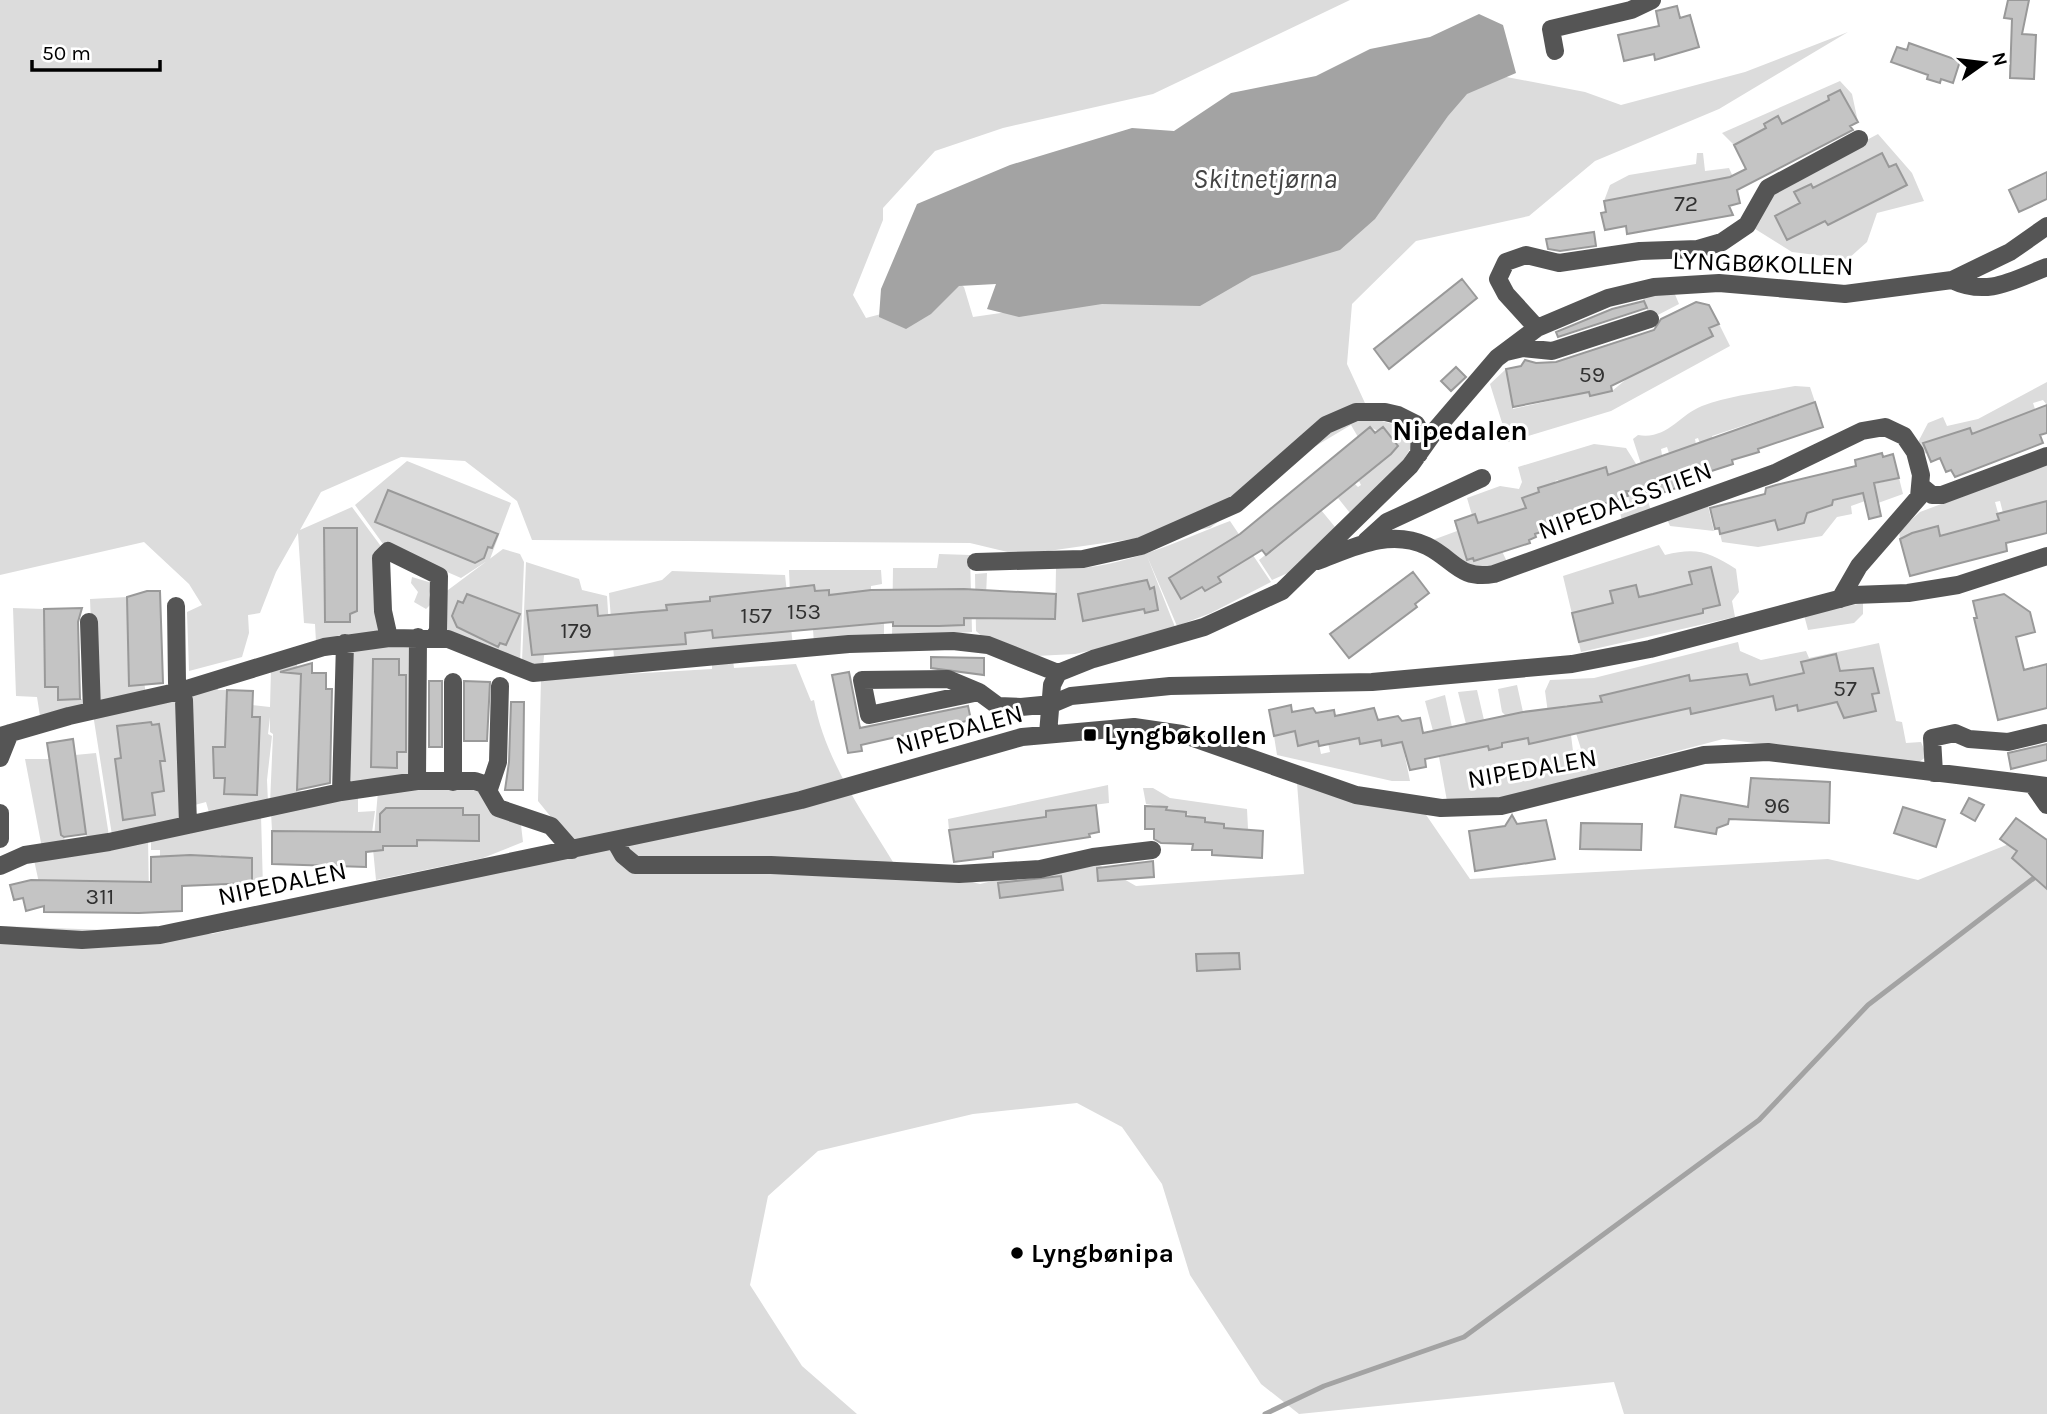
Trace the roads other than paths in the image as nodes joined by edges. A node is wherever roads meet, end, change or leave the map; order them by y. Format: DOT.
graph roads {
  1 [pos="1652,0"];
  2 [pos="1555,51"];
  3 [pos="1859,139"];
  4 [pos="2047,226"];
  5 [pos="2047,267"];
  6 [pos="1952,279"];
  7 [pos="1650,319"];
  8 [pos="1537,328"];
  9 [pos="1503,353"];
  10 [pos="1419,454"];
  11 [pos="2047,456"];
  12 [pos="1482,478"];
  13 [pos="1921,486"];
  14 [pos="1364,543"];
  15 [pos="2047,556"];
  16 [pos="976,562"];
  17 [pos="1312,563"];
  18 [pos="1840,598"];
  19 [pos="176,607"];
  20 [pos="89,622"];
  21 [pos="426,637"];
  22 [pos="388,638"];
  23 [pos="345,643"];
  24 [pos="1058,673"];
  25 [pos="453,682"];
  26 [pos="500,686"];
  27 [pos="180,691"];
  28 [pos="979,692"];
  29 [pos="1052,704"];
  30 [pos="92,711"];
  31 [pos="2045,733"];
  32 [pos="1048,734"];
  33 [pos="5,735"];
  34 [pos="0,758"];
  35 [pos="1934,773"];
  36 [pos="417,781"];
  37 [pos="453,782"];
  38 [pos="2040,785"];
  39 [pos="489,789"];
  40 [pos="341,792"];
  41 [pos="2047,805"];
  42 [pos="0,813"];
  43 [pos="188,824"];
  44 [pos="0,839"];
  45 [pos="615,841"];
  46 [pos="572,850"];
  47 [pos="1152,850"];
  48 [pos="0,866"];
  49 [pos="0,935"];
  1 -- 2 [label="street"];
  3 -- 8 [label="street, LYNGBØKOLLEN"];
  4 -- 6 [label="street, LYNGBØKOLLEN"];
  5 -- 6 [label="street, LYNGBØKOLLEN"];
  6 -- 8 [label="street, LYNGBØKOLLEN"];
  7 -- 9 [label="street"];
  8 -- 9 [label="street, LYNGBØKOLLEN"];
  9 -- 10 [label="street, LYNGBØKOLLEN"];
  10 -- 16 [label="street"];
  10 -- 17 [label="street, LYNGBØKOLLEN"];
  11 -- 13 [label="street"];
  12 -- 14 [label="street"];
  13 -- 14 [label="street, NIPEDALSSTIEN"];
  13 -- 18 [label="street"];
  14 -- 17 [label="street, NIPEDALSSTIEN"];
  15 -- 18 [label="street, NIPEDALEN"];
  17 -- 24 [label="street, LYNGBØKOLLEN"];
  18 -- 29 [label="street, NIPEDALEN"];
  19 -- 27 [label="street"];
  20 -- 30 [label="street"];
  21 -- 22 [label="street, NIPEDALEN"];
  21 -- 22 [label="street"];
  21 -- 24 [label="street, NIPEDALEN"];
  21 -- 36 [label="street"];
  22 -- 23 [label="street, NIPEDALEN"];
  23 -- 27 [label="street, NIPEDALEN"];
  23 -- 40 [label="street"];
  24 -- 29 [label="street"];
  25 -- 37 [label="street"];
  26 -- 39 [label="street"];
  27 -- 30 [label="street, NIPEDALEN"];
  27 -- 43 [label="street"];
  28 -- 28 [label="street, NIPEDALEN"];
  28 -- 29 [label="street, NIPEDALEN"];
  29 -- 32 [label="street"];
  30 -- 33 [label="street, NIPEDALEN"];
  31 -- 35 [label="street"];
  32 -- 35 [label="street, NIPEDALEN"];
  32 -- 45 [label="street, NIPEDALEN"];
  33 -- 34 [label="street, NIPEDALEN"];
  35 -- 38 [label="street, NIPEDALEN"];
  36 -- 37 [label="street"];
  36 -- 40 [label="street"];
  37 -- 39 [label="street"];
  38 -- 41 [label="street, NIPEDALEN"];
  39 -- 46 [label="street"];
  40 -- 43 [label="street"];
  42 -- 44 [label="street"];
  43 -- 48 [label="street"];
  45 -- 46 [label="street, NIPEDALEN"];
  45 -- 47 [label="street"];
  46 -- 49 [label="street, NIPEDALEN"];
}
